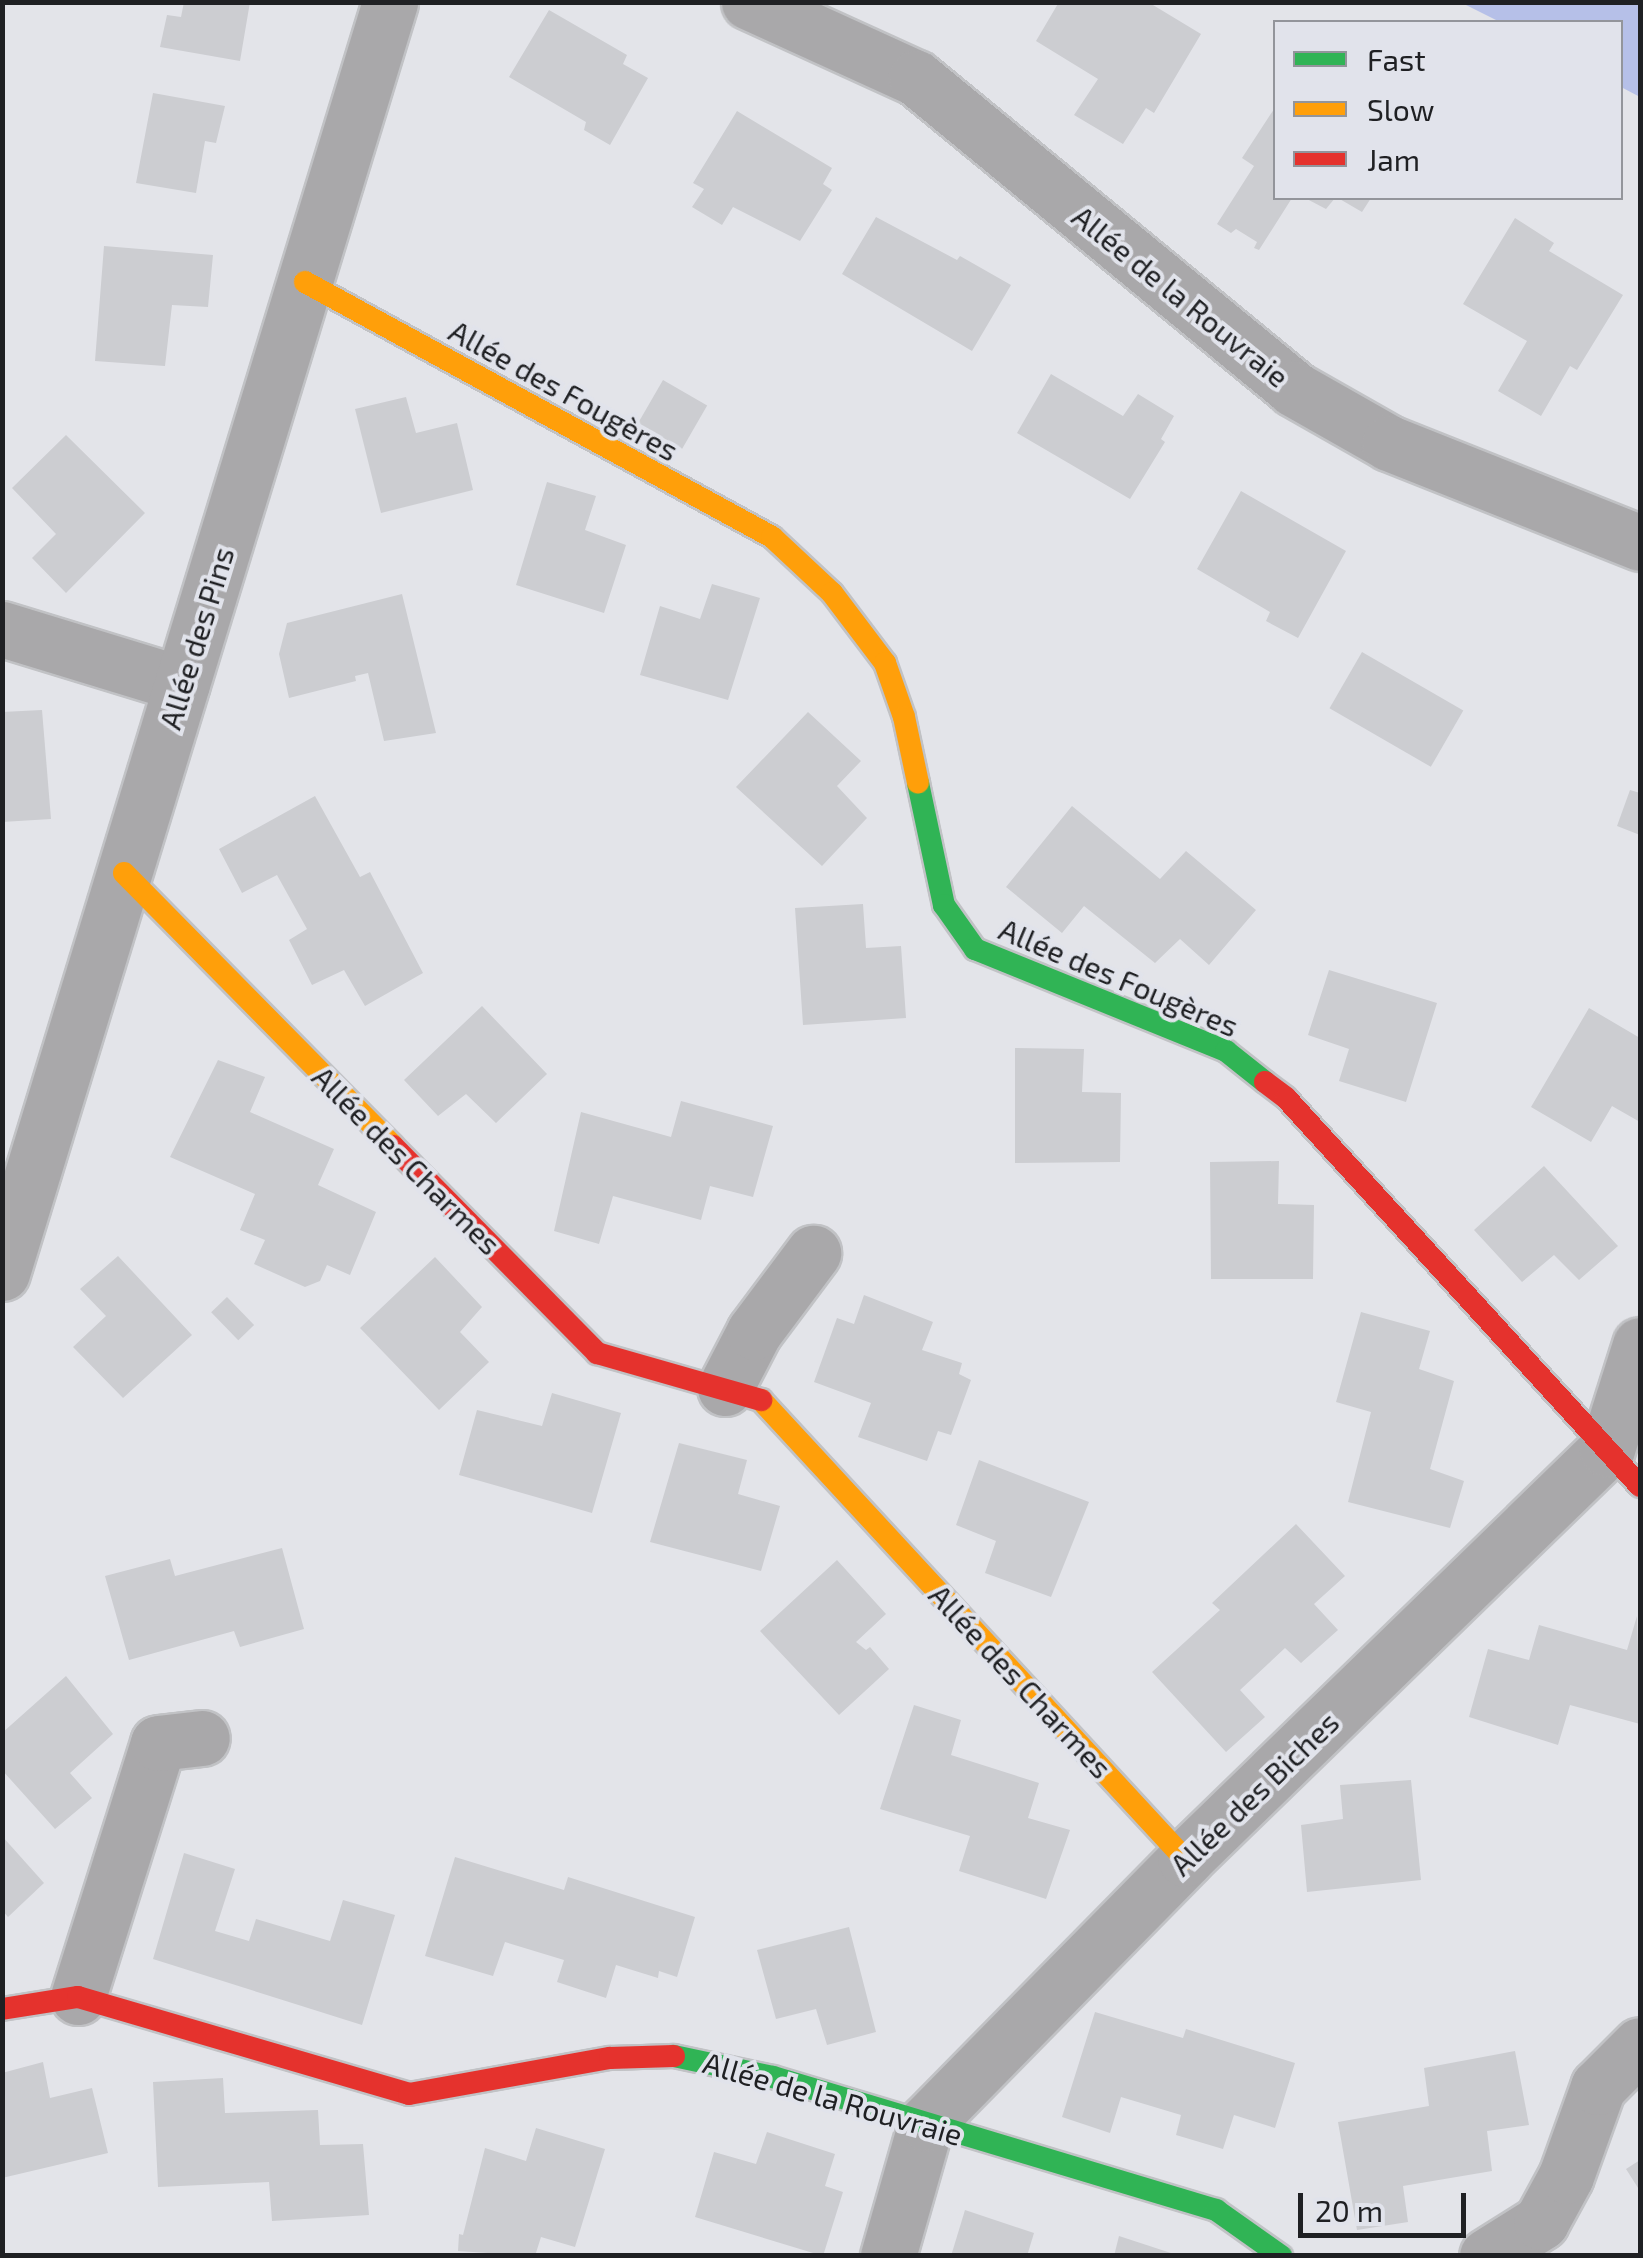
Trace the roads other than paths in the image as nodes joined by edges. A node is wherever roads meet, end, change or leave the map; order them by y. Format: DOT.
graph roads {
  1 [pos="390,2"];
  2 [pos="749,2"];
  3 [pos="305,282"];
  4 [pos="1640,543"];
  5 [pos="2,630"];
  6 [pos="182,684"];
  7 [pos="124,873"];
  8 [pos="812,1254"];
  9 [pos="2,1273"];
  10 [pos="1640,1345"];
  11 [pos="725,1388"];
  12 [pos="1624,1467"];
  13 [pos="202,1738"];
  14 [pos="1186,1859"];
  15 [pos="78,1998"];
  16 [pos="2,2009"];
  17 [pos="1640,2045"];
  18 [pos="926,2123"];
  19 [pos="888,2256"];
  20 [pos="1282,2256"];
  21 [pos="1487,2256"];
  1 -- 3 [label="street, Allée des Pins"];
  2 -- 4 [label="street, Allée de la Rouvraie"];
  3 -- 6 [label="street, Allée des Pins"];
  3 -- 12 [label="street, Allée des Fougères"];
  5 -- 6 [label="street"];
  6 -- 7 [label="street, Allée des Pins"];
  7 -- 9 [label="street, Allée des Pins"];
  7 -- 11 [label="street, Allée des Charmes"];
  8 -- 11 [label="street"];
  10 -- 12 [label="street, Allée des Biches"];
  11 -- 14 [label="street, Allée des Charmes"];
  12 -- 14 [label="street, Allée des Biches"];
  13 -- 15 [label="street"];
  14 -- 18 [label="street, Allée des Biches"];
  15 -- 16 [label="street, Allée de la Rouvraie"];
  15 -- 18 [label="street, Allée de la Rouvraie"];
  17 -- 21 [label="street"];
  18 -- 19 [label="street, Allée des Biches"];
  18 -- 20 [label="street, Allée de la Rouvraie"];
}
